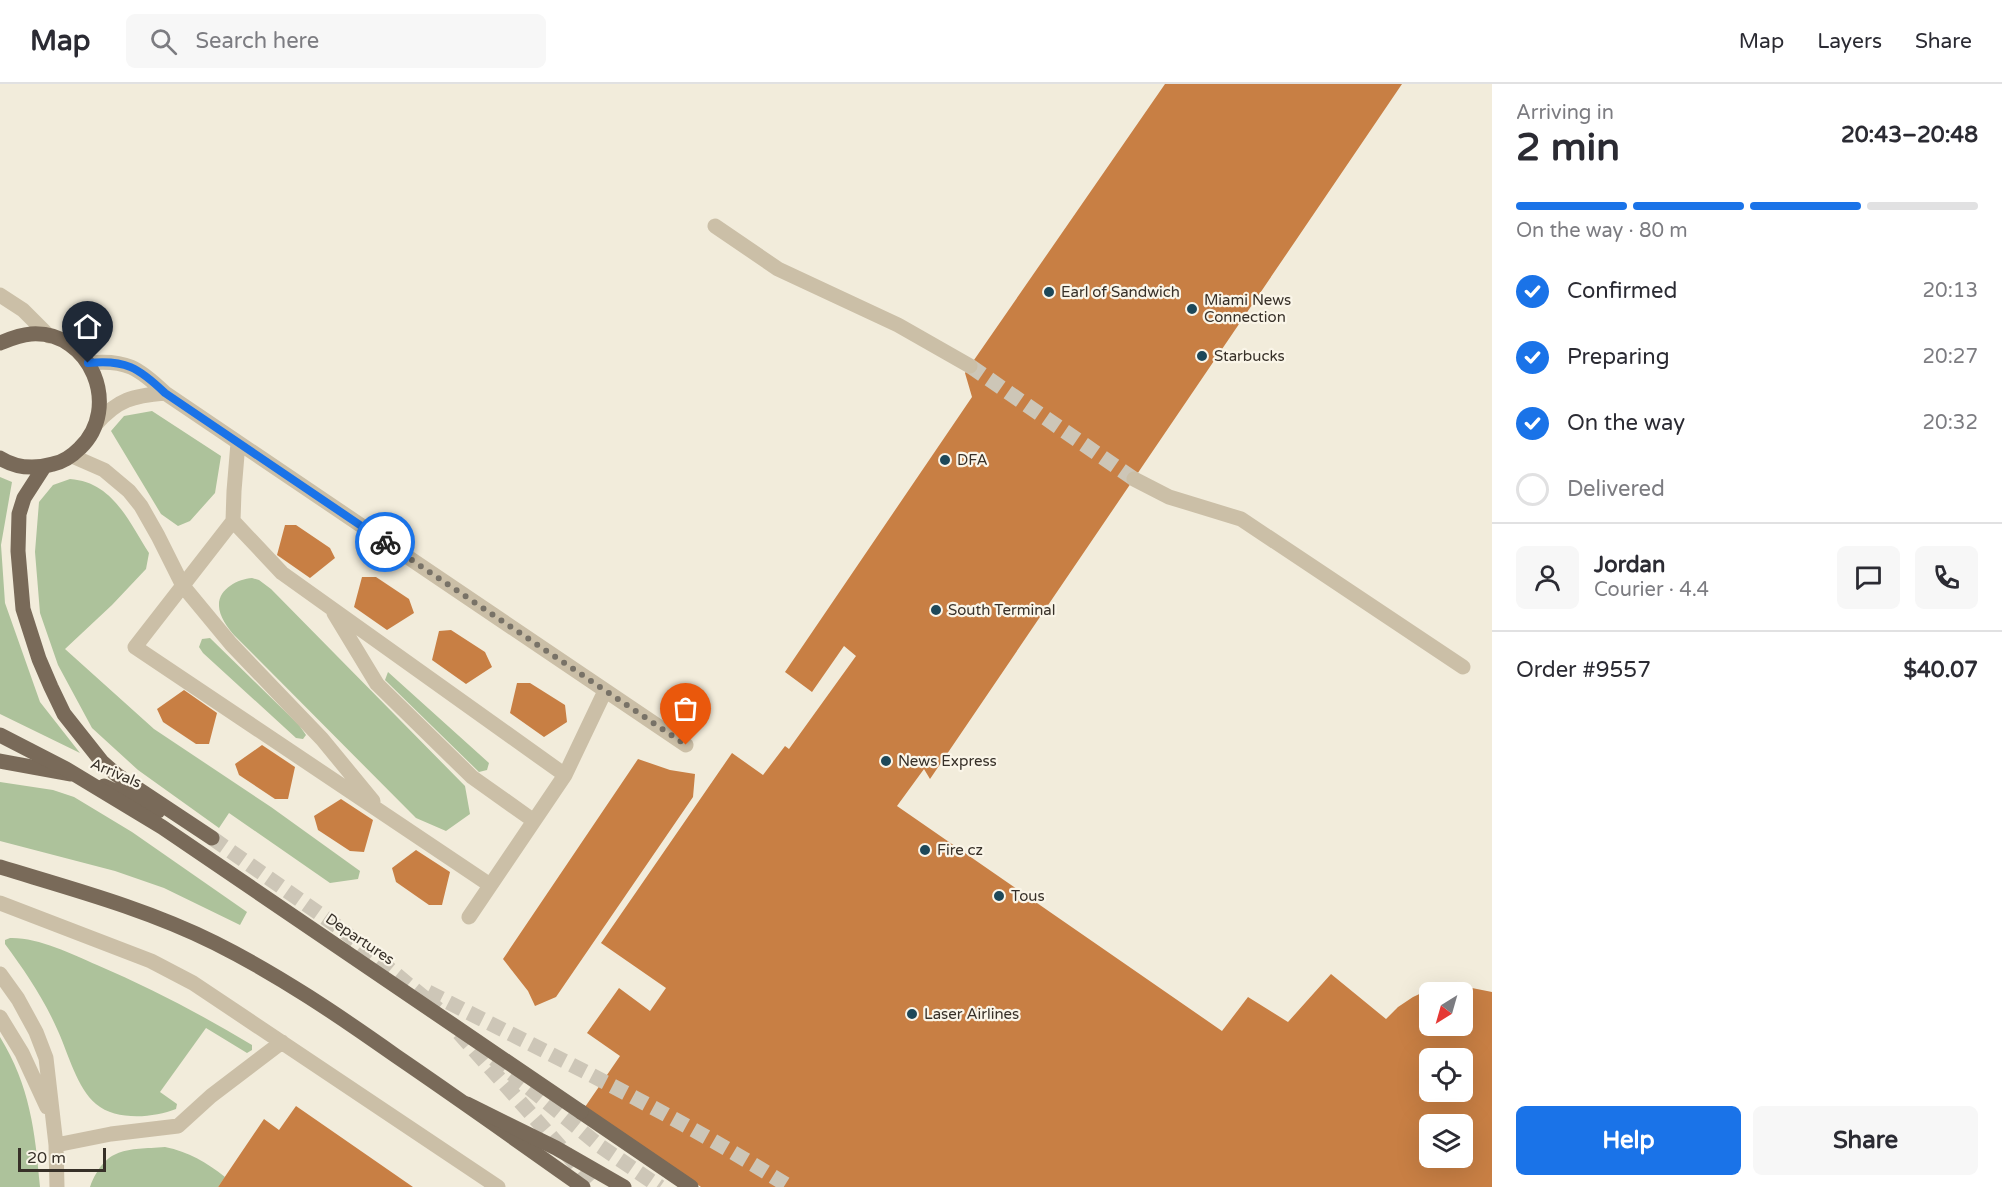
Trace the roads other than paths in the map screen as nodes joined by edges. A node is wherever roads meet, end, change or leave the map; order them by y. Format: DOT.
graph roads {
  1 [pos="715,226"];
  2 [pos="0,295"];
  3 [pos="49,336"];
  4 [pos="0,343"];
  5 [pos="88,363"];
  6 [pos="970,366"];
  7 [pos="165,393"];
  8 [pos="96,424"];
  9 [pos="238,443"];
  10 [pos="72,456"];
  11 [pos="0,458"];
  12 [pos="44,467"];
  13 [pos="1134,479"];
  14 [pos="234,522"];
  15 [pos="183,586"];
  16 [pos="331,608"];
  17 [pos="1463,667"];
  18 [pos="606,691"];
  19 [pos="0,735"];
  20 [pos="686,745"];
  21 [pos="0,761"];
  22 [pos="565,775"];
  23 [pos="383,813"];
  24 [pos="534,821"];
  25 [pos="0,867"];
  26 [pos="490,885"];
  27 [pos="0,903"];
  28 [pos="469,917"];
  29 [pos="0,974"];
  30 [pos="0,1017"];
  31 [pos="282,1042"];
  32 [pos="466,1104"];
  33 [pos="52,1118"];
  34 [pos="56,1145"];
  35 [pos="57,1187"];
  36 [pos="498,1187"];
  37 [pos="583,1187"];
  38 [pos="624,1187"];
  39 [pos="691,1187"];
  1 -- 6 [label="street"];
  2 -- 3 [label="street"];
  3 -- 4 [label="main road"];
  3 -- 5 [label="main road"];
  5 -- 7 [label="street"];
  5 -- 8 [label="main road"];
  7 -- 8 [label="street"];
  7 -- 9 [label="street"];
  8 -- 10 [label="main road"];
  9 -- 14 [label="street"];
  9 -- 18 [label="street"];
  10 -- 12 [label="main road"];
  10 -- 15 [label="street"];
  11 -- 12 [label="main road"];
  12 -- 21 [label="main road, Arrivals"];
  13 -- 17 [label="street"];
  14 -- 15 [label="street"];
  14 -- 16 [label="street"];
  15 -- 23 [label="street"];
  15 -- 23 [label="street"];
  16 -- 22 [label="street"];
  16 -- 24 [label="street"];
  18 -- 20 [label="street"];
  18 -- 22 [label="street"];
  19 -- 39 [label="main road, Departures, bridge"];
  22 -- 24 [label="street"];
  23 -- 26 [label="street"];
  24 -- 26 [label="street"];
  25 -- 32 [label="main road"];
  26 -- 28 [label="street"];
  27 -- 31 [label="street"];
  29 -- 33 [label="street"];
  30 -- 33 [label="street"];
  31 -- 34 [label="street"];
  31 -- 36 [label="street"];
  32 -- 37 [label="main road, bridge"];
  32 -- 38 [label="main road, bridge"];
  33 -- 34 [label="street"];
  34 -- 35 [label="street"];
}
